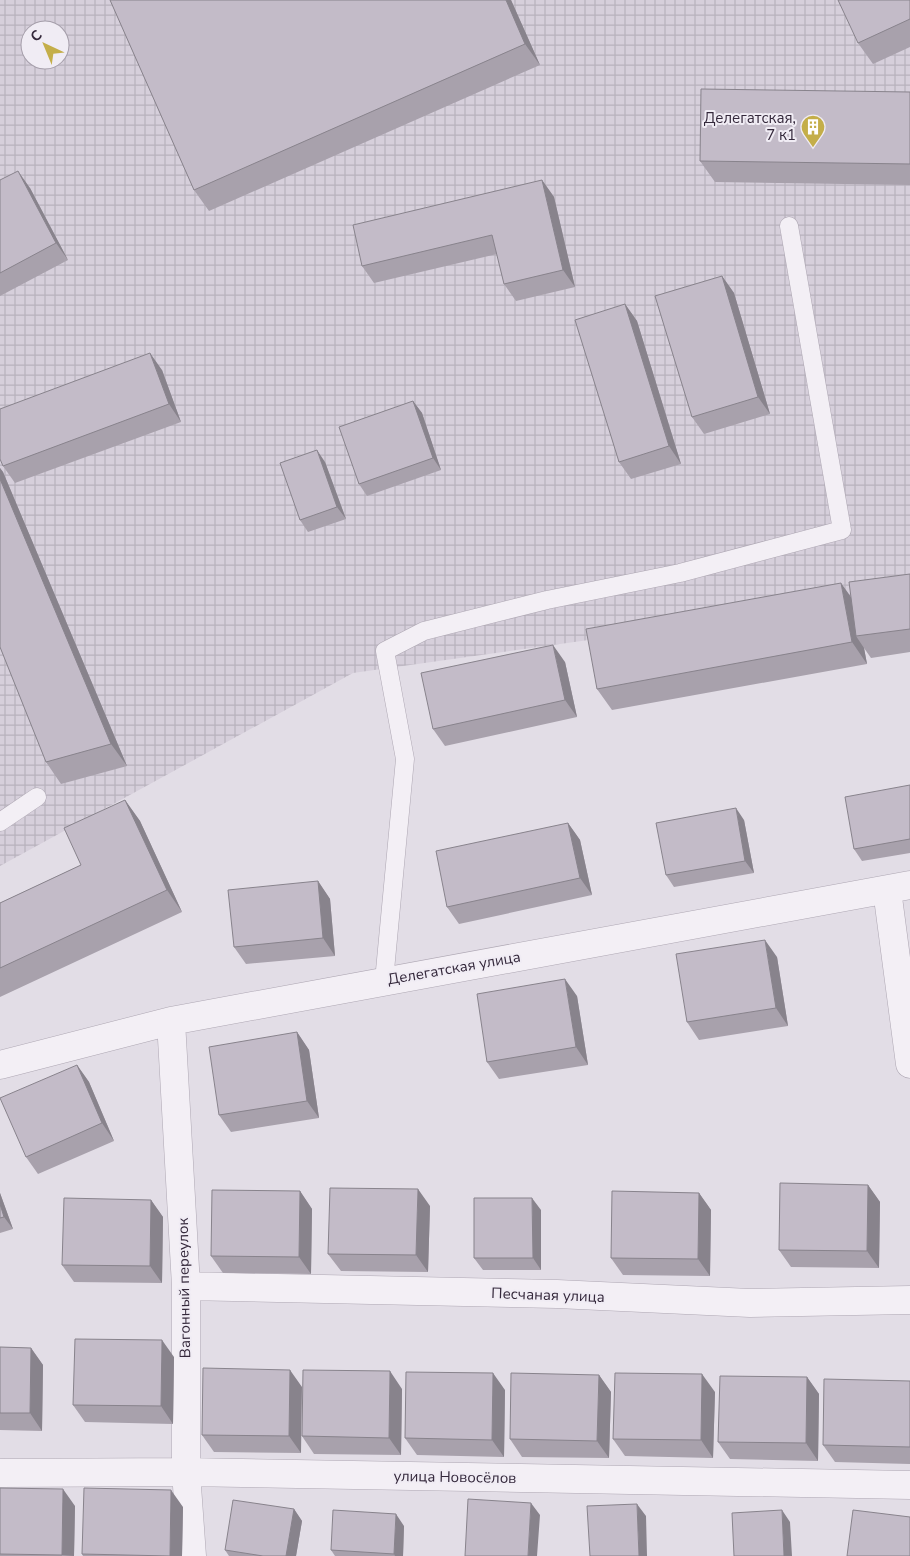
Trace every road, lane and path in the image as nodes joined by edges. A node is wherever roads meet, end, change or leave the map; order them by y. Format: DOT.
graph roads {
  1 [pos="789,226"];
  2 [pos="37,797"];
  3 [pos="0,822"];
  4 [pos="899,888"];
  5 [pos="384,981"];
  6 [pos="171,1021"];
  7 [pos="910,1064"];
  8 [pos="0,1065"];
  9 [pos="186,1286"];
  10 [pos="910,1300"];
  11 [pos="186,1472"];
  12 [pos="0,1473"];
  13 [pos="910,1485"];
  14 [pos="192,1556"];
  1 -- 5 [label="lane"];
  2 -- 3 [label="lane"];
  4 -- 5 [label="street, Делегатская улица"];
  4 -- 7 [label="street"];
  5 -- 6 [label="street, Делегатская улица"];
  6 -- 8 [label="street, Делегатская улица"];
  6 -- 9 [label="street, Вагонный переулок"];
  9 -- 10 [label="street, Песчаная улица"];
  9 -- 11 [label="street, Вагонный переулок"];
  11 -- 12 [label="street, улица Новосёлов"];
  11 -- 13 [label="street, улица Новосёлов"];
  11 -- 14 [label="street, Вагонный переулок"];
}
